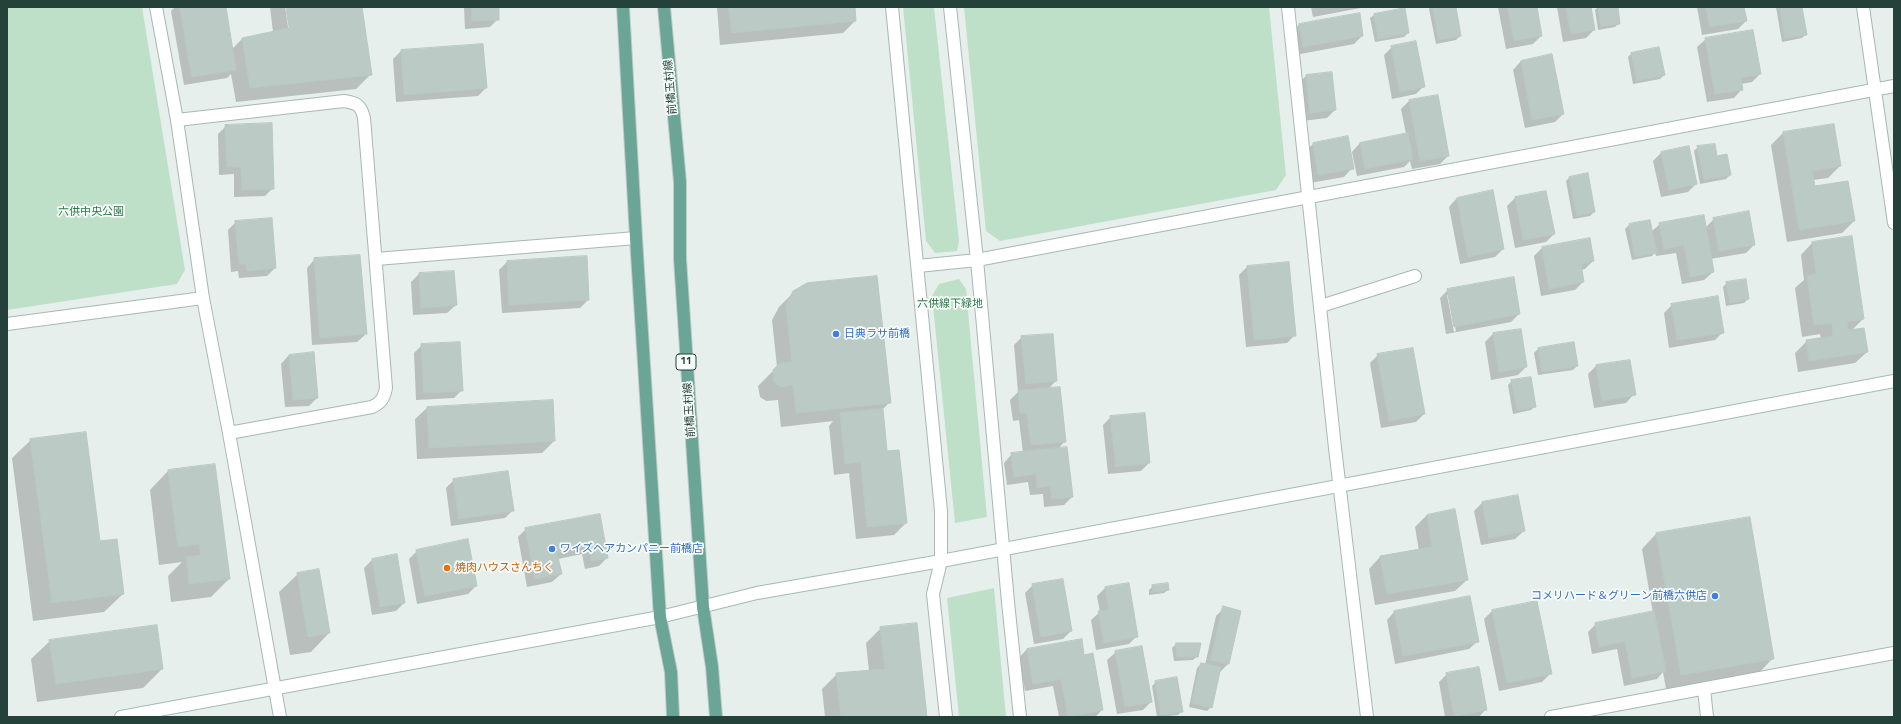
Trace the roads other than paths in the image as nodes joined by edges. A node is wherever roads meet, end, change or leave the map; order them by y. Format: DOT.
graph roads {
  1 [pos="156,7"];
  2 [pos="623,7"];
  3 [pos="664,7"];
  4 [pos="892,7"];
  5 [pos="950,7"];
  6 [pos="1288,7"];
  7 [pos="1863,7"];
  8 [pos="1894,86"];
  9 [pos="1875,90"];
  10 [pos="177,120"];
  11 [pos="1309,197"];
  12 [pos="1894,223"];
  13 [pos="636,238"];
  14 [pos="376,259"];
  15 [pos="977,260"];
  16 [pos="918,266"];
  17 [pos="1415,276"];
  18 [pos="203,298"];
  19 [pos="1321,306"];
  20 [pos="7,324"];
  21 [pos="1894,381"];
  22 [pos="229,433"];
  23 [pos="1340,485"];
  24 [pos="1004,548"];
  25 [pos="941,561"];
  26 [pos="703,606"];
  27 [pos="660,617"];
  28 [pos="1894,653"];
  29 [pos="276,688"];
  30 [pos="1704,689"];
  31 [pos="121,717"];
  32 [pos="280,717"];
  33 [pos="673,717"];
  34 [pos="716,717"];
  35 [pos="946,717"];
  36 [pos="1020,717"];
  37 [pos="1367,717"];
  38 [pos="1551,717"];
  39 [pos="1707,717"];
  1 -- 10 [label="street"];
  2 -- 13 [label="main road"];
  3 -- 26 [label="main road, 前橋玉村線 / 11"];
  4 -- 16 [label="street"];
  5 -- 15 [label="street"];
  6 -- 11 [label="street"];
  7 -- 9 [label="street"];
  8 -- 9 [label="street"];
  9 -- 11 [label="street"];
  9 -- 12 [label="street"];
  10 -- 14 [label="street"];
  10 -- 18 [label="street"];
  11 -- 15 [label="street"];
  11 -- 19 [label="street"];
  13 -- 14 [label="street"];
  13 -- 27 [label="main road"];
  14 -- 22 [label="street"];
  15 -- 16 [label="street"];
  15 -- 24 [label="street"];
  16 -- 25 [label="street"];
  17 -- 19 [label="street"];
  18 -- 20 [label="street"];
  18 -- 22 [label="street"];
  19 -- 23 [label="street"];
  21 -- 23 [label="street"];
  22 -- 29 [label="street"];
  23 -- 24 [label="street"];
  23 -- 37 [label="street"];
  24 -- 25 [label="street"];
  24 -- 36 [label="street"];
  25 -- 26 [label="street"];
  25 -- 35 [label="street"];
  26 -- 27 [label="street"];
  26 -- 34 [label="main road, 前橋玉村線 / 11"];
  27 -- 29 [label="street"];
  27 -- 33 [label="main road"];
  28 -- 30 [label="street"];
  29 -- 31 [label="street"];
  29 -- 32 [label="street"];
  30 -- 38 [label="street"];
  30 -- 39 [label="street"];
}
